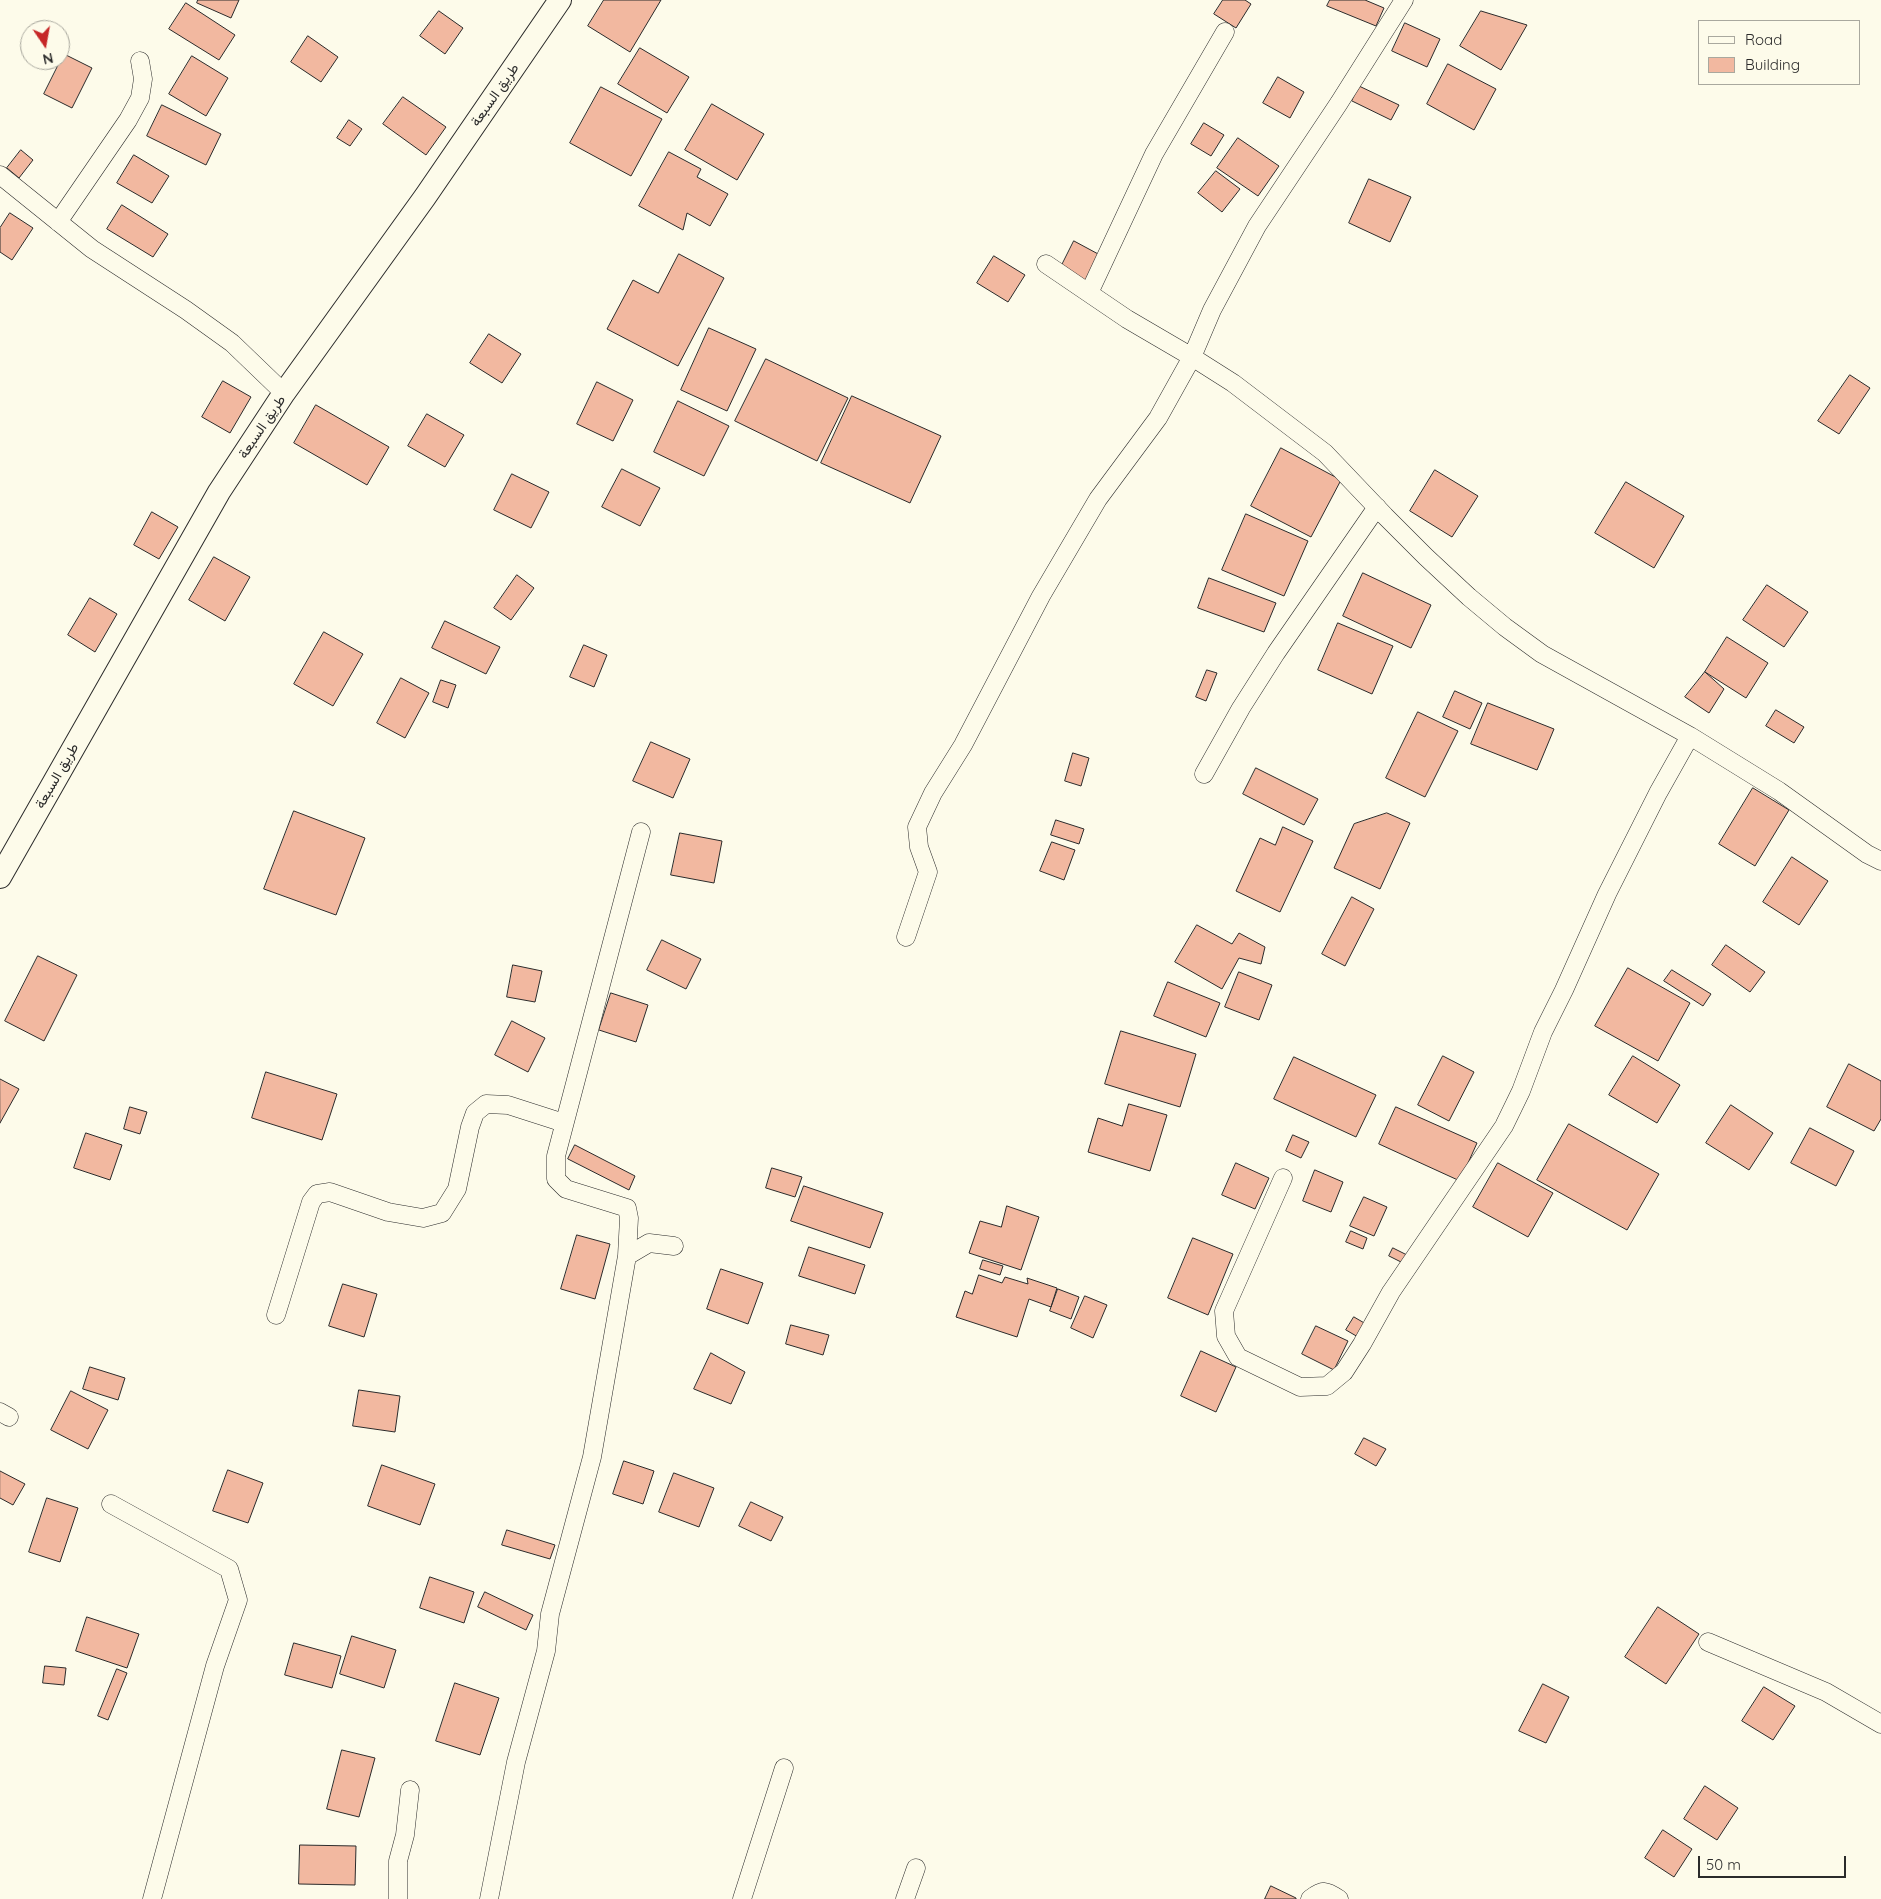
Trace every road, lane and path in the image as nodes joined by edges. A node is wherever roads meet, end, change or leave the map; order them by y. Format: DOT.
graph roads {
  1 [pos="1404,0"];
  2 [pos="554,2"];
  3 [pos="1224,32"];
  4 [pos="140,61"];
  5 [pos="0,176"];
  6 [pos="58,222"];
  7 [pos="1046,264"];
  8 [pos="1089,293"];
  9 [pos="1192,356"];
  10 [pos="284,393"];
  11 [pos="1377,507"];
  12 [pos="1690,736"];
  13 [pos="1204,774"];
  14 [pos="641,832"];
  15 [pos="1881,862"];
  16 [pos="0,877"];
  17 [pos="906,937"];
  18 [pos="564,1123"];
  19 [pos="1283,1178"];
  20 [pos="674,1246"];
  21 [pos="627,1256"];
  22 [pos="276,1315"];
  23 [pos="111,1504"];
  24 [pos="1708,1642"];
  25 [pos="1881,1724"];
  26 [pos="784,1768"];
  27 [pos="410,1790"];
  28 [pos="916,1868"];
  29 [pos="152,1899"];
  30 [pos="398,1899"];
  31 [pos="489,1899"];
  32 [pos="742,1899"];
  33 [pos="905,1899"];
  34 [pos="1310,1899"];
  35 [pos="1339,1899"];
  1 -- 9 [label="street"];
  2 -- 10 [label="street, طريق السبعة"];
  3 -- 8 [label="street"];
  4 -- 6 [label="street"];
  5 -- 6 [label="street"];
  6 -- 10 [label="street"];
  7 -- 8 [label="street"];
  8 -- 9 [label="street"];
  9 -- 11 [label="street"];
  9 -- 17 [label="street"];
  10 -- 16 [label="street, طريق السبعة"];
  11 -- 12 [label="street"];
  11 -- 13 [label="street"];
  12 -- 15 [label="street"];
  12 -- 19 [label="street"];
  14 -- 18 [label="street"];
  18 -- 21 [label="street"];
  18 -- 22 [label="street"];
  20 -- 21 [label="street"];
  21 -- 31 [label="street"];
  23 -- 29 [label="street"];
  24 -- 25 [label="street"];
  26 -- 32 [label="street"];
  27 -- 30 [label="street"];
  28 -- 33 [label="street"];
  34 -- 35 [label="street"];
}
